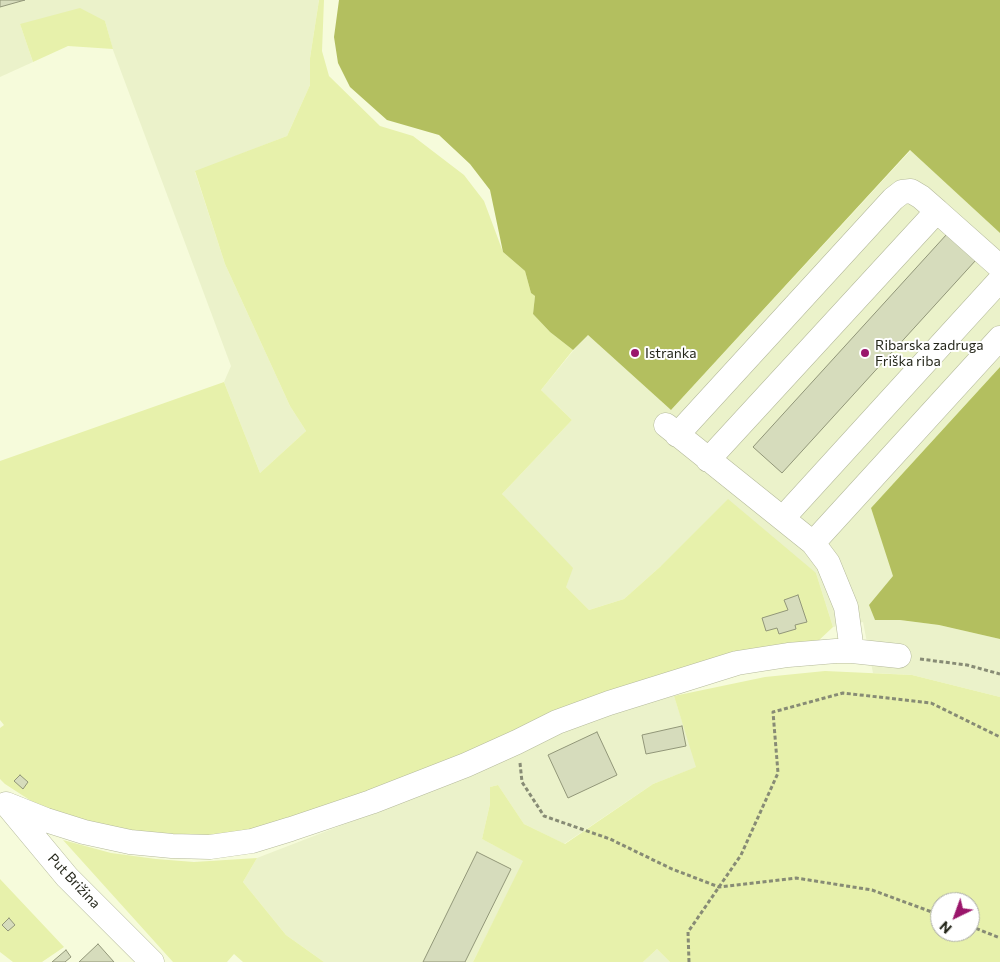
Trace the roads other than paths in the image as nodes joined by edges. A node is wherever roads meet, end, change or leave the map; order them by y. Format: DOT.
graph roads {
  1 [pos="937,211"];
  2 [pos="1000,268"];
  3 [pos="1000,280"];
  4 [pos="1000,338"];
  5 [pos="708,460"];
  6 [pos="783,518"];
  7 [pos="813,543"];
  8 [pos="852,651"];
  9 [pos="899,656"];
  10 [pos="3,801"];
  11 [pos="152,962"];
  1 -- 2 [label="street"];
  1 -- 5 [label="street"];
  1 -- 5 [label="street"];
  3 -- 6 [label="street"];
  4 -- 7 [label="street"];
  5 -- 6 [label="street"];
  6 -- 7 [label="street"];
  7 -- 8 [label="street"];
  8 -- 9 [label="street"];
  8 -- 10 [label="street"];
  10 -- 11 [label="street, Put Brižina"];
}
